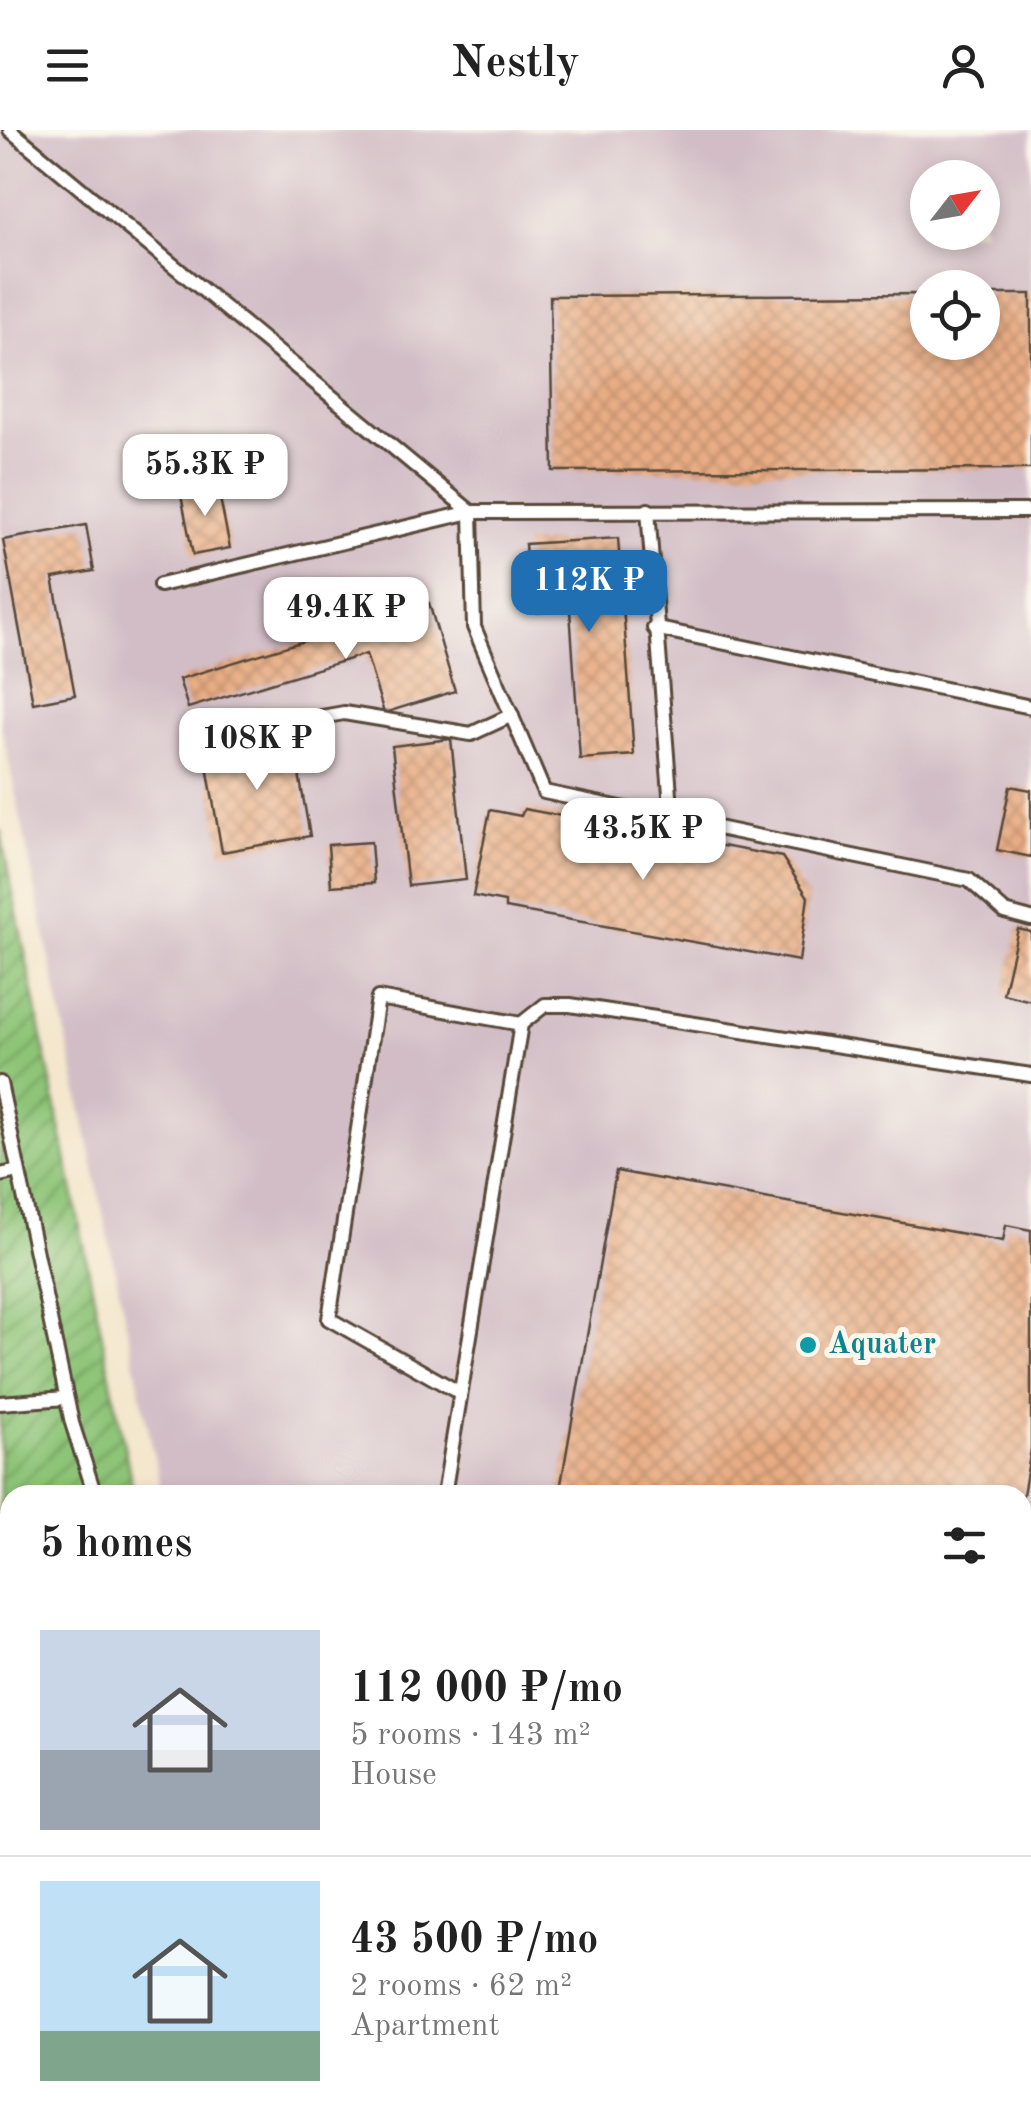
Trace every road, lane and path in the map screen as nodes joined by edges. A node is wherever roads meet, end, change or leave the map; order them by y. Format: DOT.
graph roads {
  1 [pos="10,130"];
  2 [pos="648,510"];
  3 [pos="1031,511"];
  4 [pos="471,512"];
  5 [pos="160,585"];
  6 [pos="654,628"];
  7 [pos="1031,707"];
  8 [pos="512,715"];
  9 [pos="203,738"];
  10 [pos="672,820"];
  11 [pos="1031,919"];
  12 [pos="521,1024"];
  13 [pos="1031,1075"];
  14 [pos="0,1082"];
  15 [pos="18,1170"];
  16 [pos="0,1175"];
  17 [pos="460,1393"];
  18 [pos="66,1398"];
  19 [pos="0,1404"];
  20 [pos="92,1485"];
  21 [pos="446,1485"];
  1 -- 4 [label="lane"];
  2 -- 3 [label="lane"];
  2 -- 4 [label="lane"];
  2 -- 6 [label="lane"];
  4 -- 5 [label="lane"];
  4 -- 8 [label="lane"];
  6 -- 7 [label="lane"];
  6 -- 10 [label="lane"];
  8 -- 9 [label="lane"];
  8 -- 10 [label="lane"];
  10 -- 11 [label="lane"];
  12 -- 13 [label="lane"];
  12 -- 17 [label="lane"];
  12 -- 17 [label="lane"];
  14 -- 15 [label="lane"];
  15 -- 16 [label="lane"];
  15 -- 18 [label="lane"];
  17 -- 21 [label="lane"];
  18 -- 19 [label="lane"];
  18 -- 20 [label="lane"];
}
